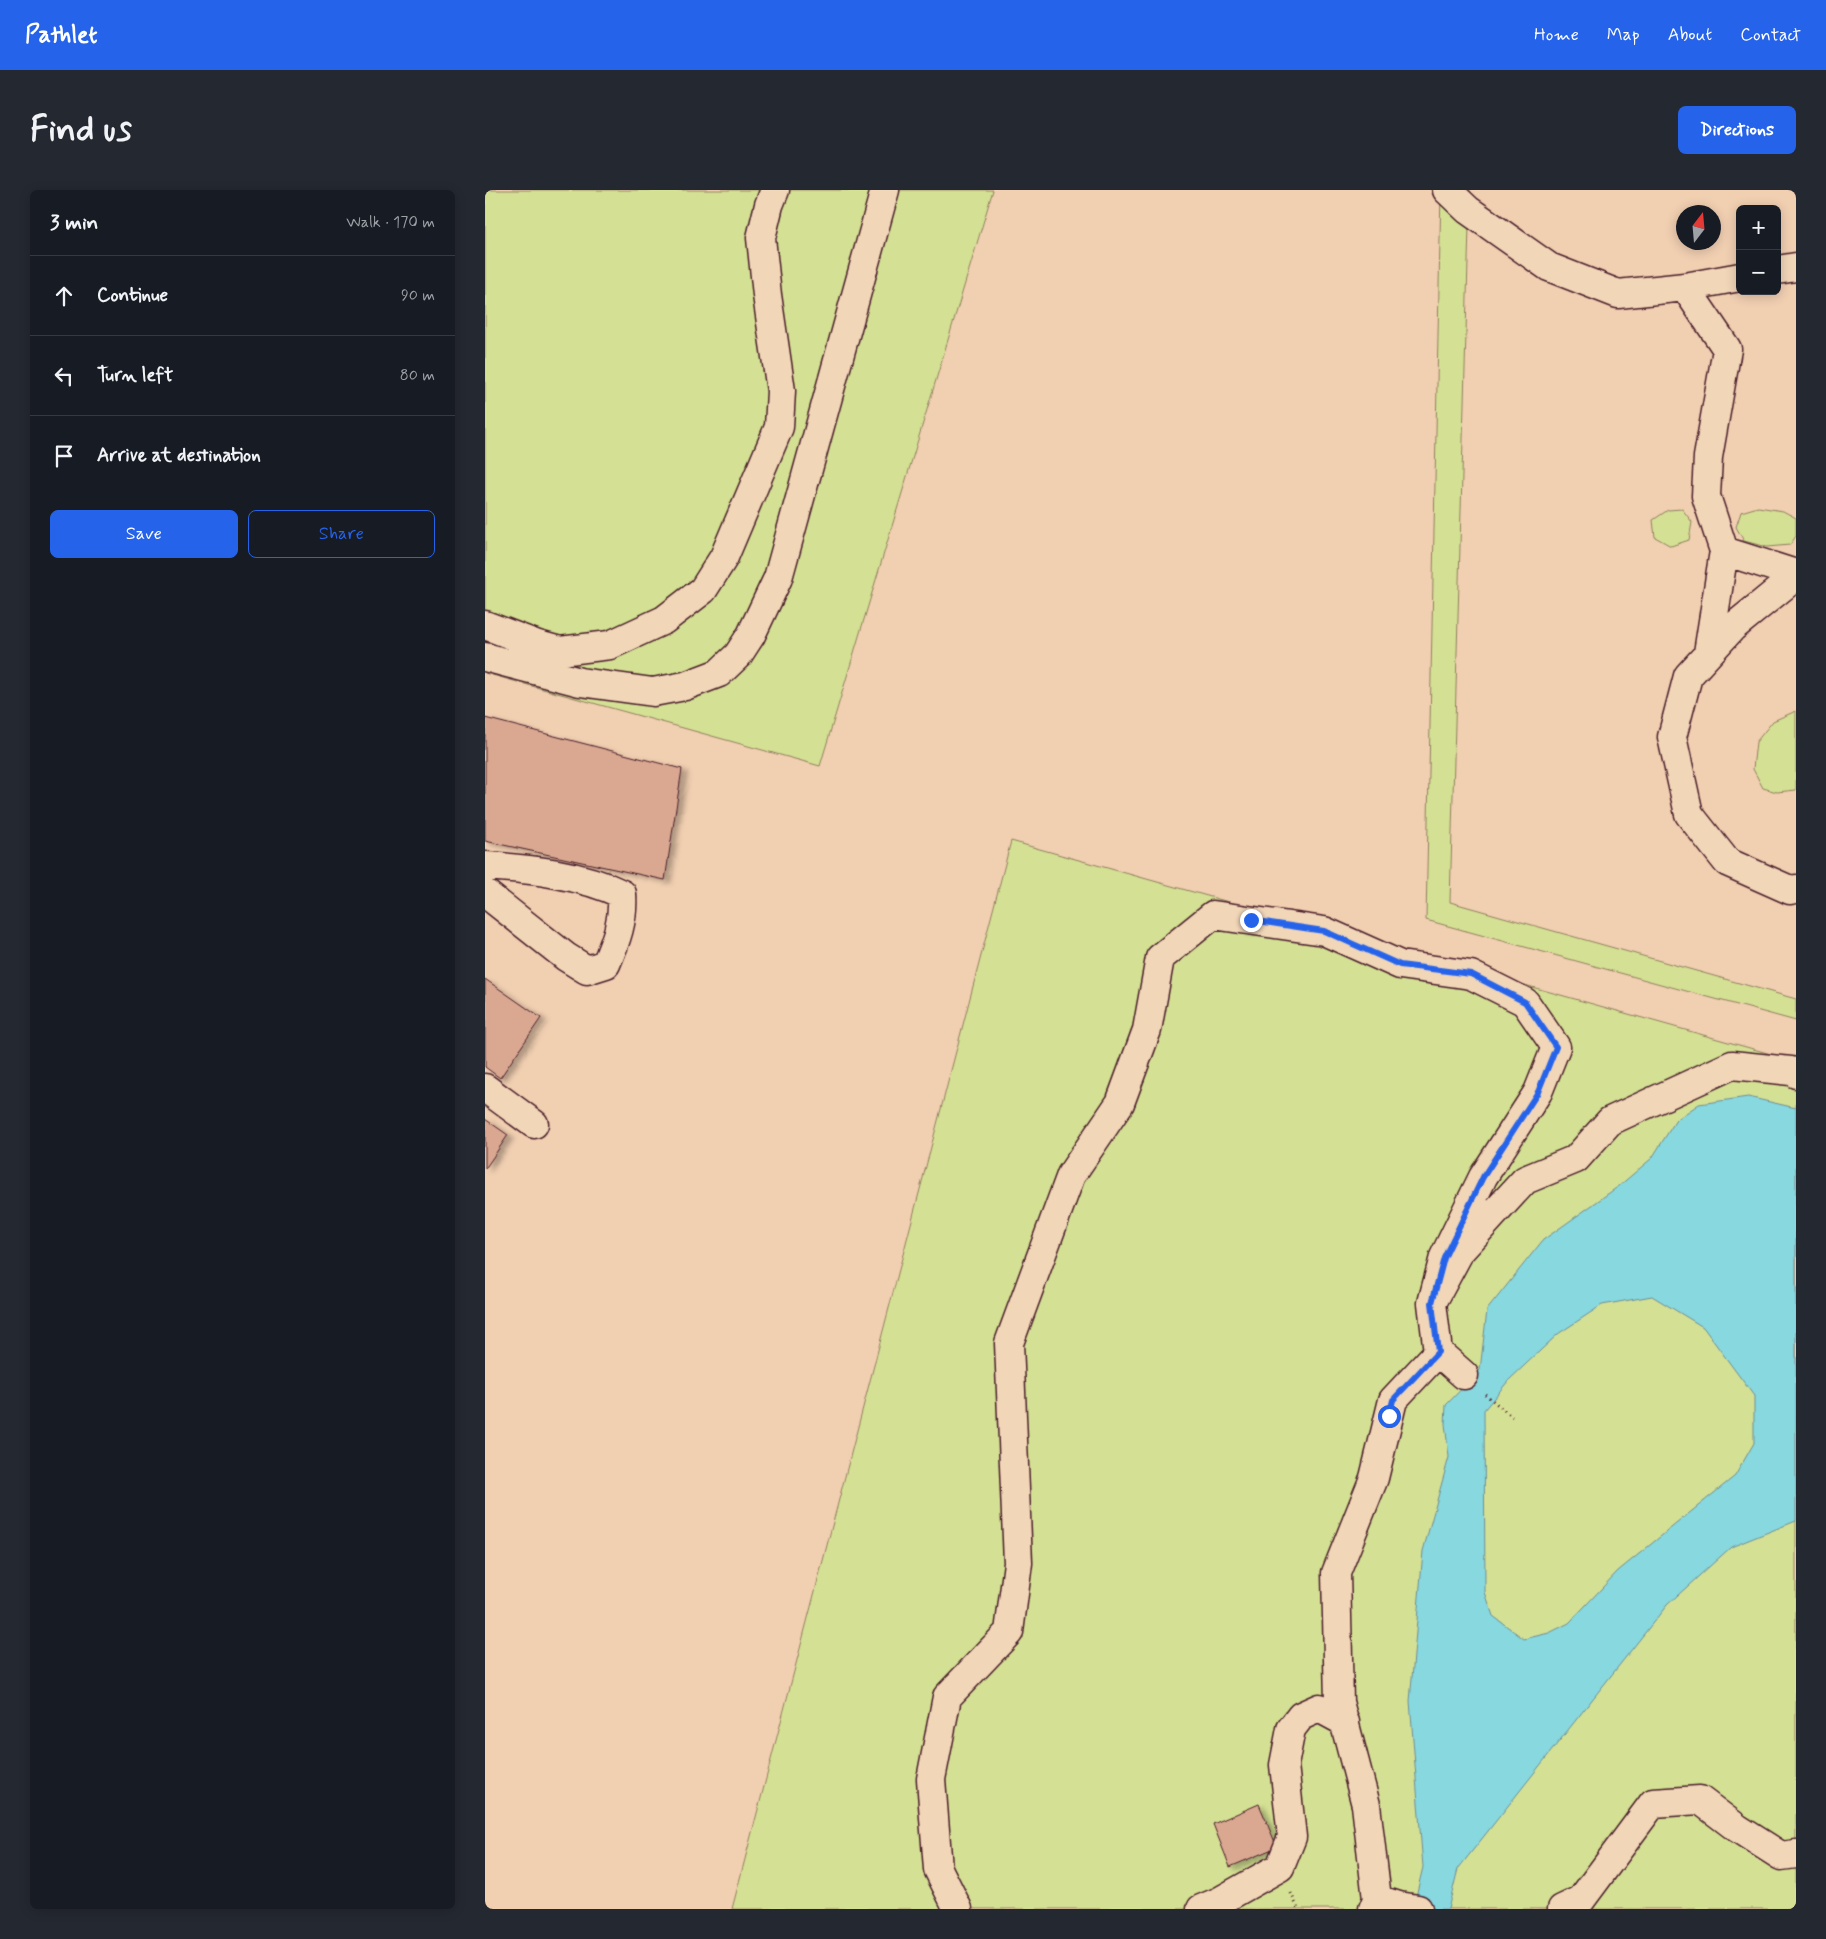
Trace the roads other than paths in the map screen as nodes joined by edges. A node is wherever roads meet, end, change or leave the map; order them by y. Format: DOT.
graph roads {
  1 [pos="775,190"];
  2 [pos="885,190"];
  3 [pos="1447,190"];
  4 [pos="1796,267"];
  5 [pos="1781,269"];
  6 [pos="1736,278"];
  7 [pos="1685,287"];
  8 [pos="1724,551"];
  9 [pos="1796,575"];
  10 [pos="485,625"];
  11 [pos="1709,653"];
  12 [pos="485,657"];
  13 [pos="485,866"];
  14 [pos="1796,889"];
  15 [pos="485,893"];
  16 [pos="1796,1074"];
  17 [pos="485,1088"];
  18 [pos="534,1124"];
  19 [pos="1432,1303"];
  20 [pos="1438,1352"];
  21 [pos="1464,1375"];
  22 [pos="1345,1722"];
  23 [pos="1796,1854"];
  24 [pos="1392,1906"];
  25 [pos="958,1909"];
  26 [pos="1201,1909"];
  27 [pos="1562,1909"];
  1 -- 10 [label="street"];
  2 -- 12 [label="street"];
  3 -- 7 [label="street"];
  4 -- 5 [label="street"];
  6 -- 7 [label="street"];
  7 -- 8 [label="street"];
  8 -- 9 [label="street"];
  8 -- 11 [label="street"];
  9 -- 11 [label="street"];
  11 -- 14 [label="street"];
  13 -- 15 [label="street"];
  16 -- 19 [label="street"];
  17 -- 18 [label="street"];
  19 -- 20 [label="street"];
  19 -- 25 [label="street"];
  20 -- 21 [label="street"];
  20 -- 22 [label="street"];
  22 -- 24 [label="street"];
  22 -- 26 [label="street"];
  23 -- 27 [label="street"];
}
